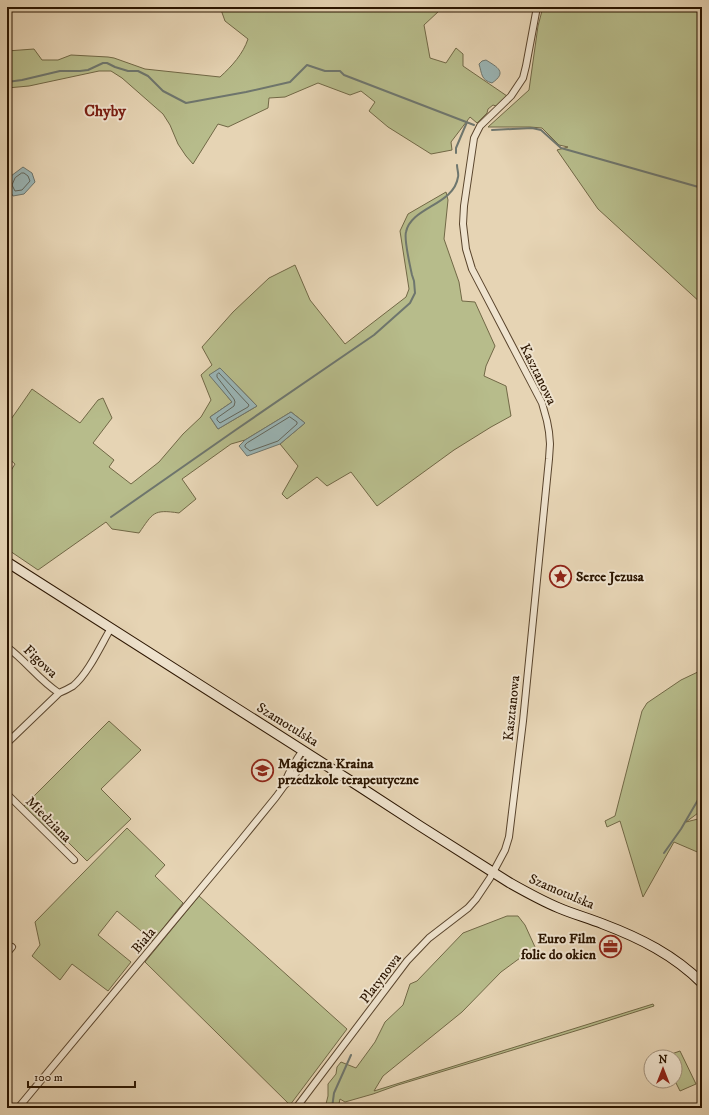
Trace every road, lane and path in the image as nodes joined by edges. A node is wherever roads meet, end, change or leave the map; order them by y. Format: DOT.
graph roads {
  1 [pos="537,7"];
  2 [pos="7,562"];
  3 [pos="111,628"];
  4 [pos="7,647"];
  5 [pos="59,693"];
  6 [pos="7,744"];
  7 [pos="306,752"];
  8 [pos="7,794"];
  9 [pos="74,860"];
  10 [pos="493,873"];
  11 [pos="12,947"];
  12 [pos="7,953"];
  13 [pos="702,983"];
  14 [pos="18,1108"];
  15 [pos="296,1108"];
  1 -- 10 [label="street, Kasztanowa"];
  2 -- 3 [label="street, Szamotulska"];
  3 -- 5 [label="street"];
  3 -- 7 [label="street, Szamotulska"];
  4 -- 5 [label="street, Figowa"];
  5 -- 6 [label="street"];
  7 -- 10 [label="street, Szamotulska"];
  7 -- 14 [label="street, Biała"];
  8 -- 9 [label="street, Miedziana"];
  10 -- 13 [label="street, Szamotulska"];
  10 -- 15 [label="street, Platynowa"];
  11 -- 12 [label="street"];
}
